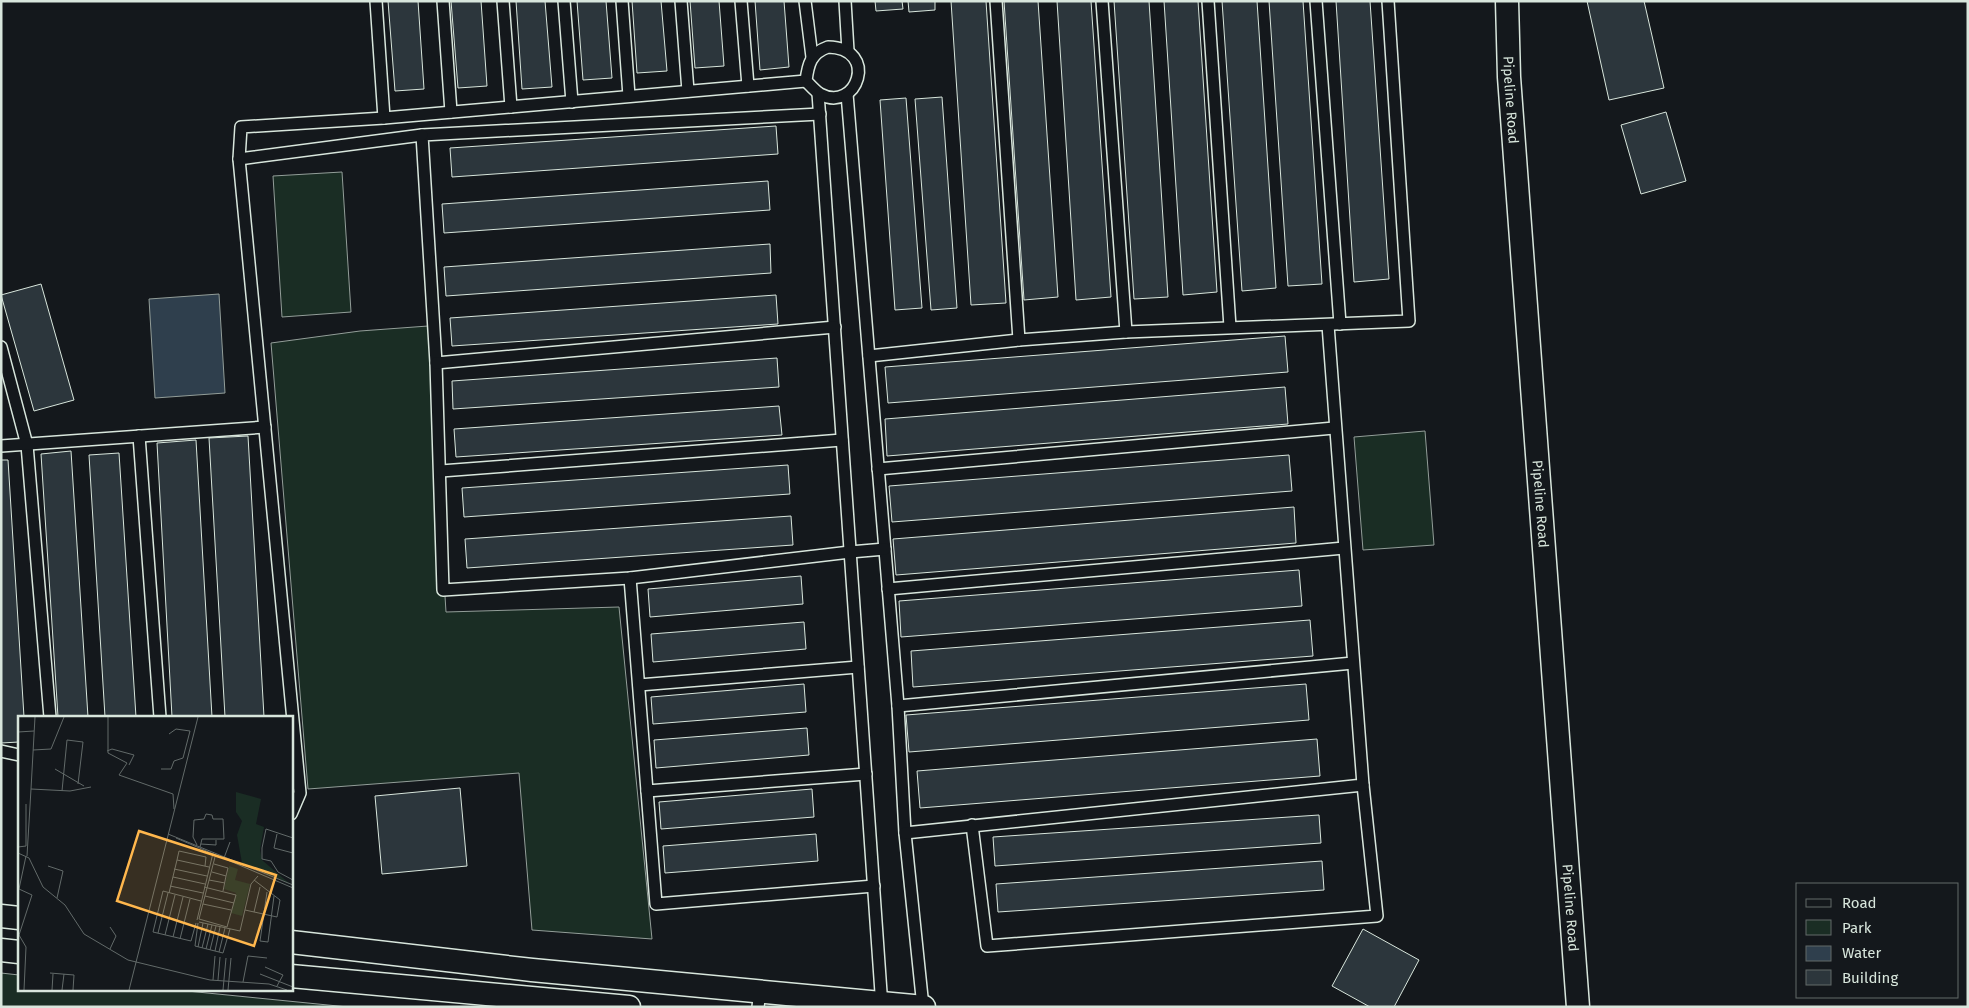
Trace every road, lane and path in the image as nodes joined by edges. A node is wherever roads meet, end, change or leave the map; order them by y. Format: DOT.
graph roads {
  1 [pos="376,1"];
  2 [pos="443,1"];
  3 [pos="503,1"];
  4 [pos="564,1"];
  5 [pos="622,1"];
  6 [pos="681,1"];
  7 [pos="742,1"];
  8 [pos="805,1"];
  9 [pos="845,1"];
  10 [pos="996,1"];
  11 [pos="1102,1"];
  12 [pos="1208,1"];
  13 [pos="1316,1"];
  14 [pos="1388,1"];
  15 [pos="1508,1"];
  16 [pos="848,51"];
  17 [pos="812,57"];
  18 [pos="806,81"];
  19 [pos="748,86"];
  20 [pos="688,91"];
  21 [pos="818,94"];
  22 [pos="847,94"];
  23 [pos="629,96"];
  24 [pos="572,102"];
  25 [pos="511,107"];
  26 [pos="451,112"];
  27 [pos="820,114"];
  28 [pos="384,118"];
  29 [pos="422,135"];
  30 [pos="239,160"];
  31 [pos="1340,324"];
  32 [pos="1328,325"];
  33 [pos="834,327"];
  34 [pos="1230,327"];
  35 [pos="1126,332"];
  36 [pos="1019,340"];
  37 [pos="1,347"];
  38 [pos="869,356"];
  39 [pos="436,363"];
  40 [pos="265,427"];
  41 [pos="1334,428"];
  42 [pos="140,436"];
  43 [pos="842,440"];
  44 [pos="27,444"];
  45 [pos="1,446"];
  46 [pos="878,469"];
  47 [pos="441,471"];
  48 [pos="1344,548"];
  49 [pos="885,549"];
  50 [pos="850,552"];
  51 [pos="630,578"];
  52 [pos="888,589"];
  53 [pos="1354,663"];
  54 [pos="858,667"];
  55 [pos="639,685"];
  56 [pos="898,706"];
  57 [pos="50,716"];
  58 [pos="160,716"];
  59 [pos="1,751"];
  60 [pos="18,755"];
  61 [pos="866,774"];
  62 [pos="1363,785"];
  63 [pos="647,791"];
  64 [pos="292,812"];
  65 [pos="972,825"];
  66 [pos="905,833"];
  67 [pos="874,886"];
  68 [pos="1,916"];
  69 [pos="18,918"];
  70 [pos="292,942"];
  71 [pos="1,950"];
  72 [pos="18,952"];
  73 [pos="292,976"];
  74 [pos="759,999"];
  75 [pos="882,1005"];
  76 [pos="629,1007"];
  77 [pos="923,1007"];
  78 [pos="1578,1007"];
  1 -- 28 [label="lane"];
  2 -- 26 [label="lane"];
  3 -- 25 [label="lane"];
  4 -- 24 [label="lane"];
  5 -- 23 [label="lane"];
  6 -- 20 [label="lane"];
  7 -- 19 [label="lane"];
  8 -- 17 [label="lane"];
  9 -- 16 [label="lane"];
  10 -- 36 [label="lane"];
  11 -- 35 [label="lane"];
  12 -- 34 [label="lane"];
  13 -- 31 [label="lane"];
  14 -- 31 [label="lane"];
  15 -- 78 [label="street, Pipeline Road"];
  16 -- 17 [label="lane"];
  16 -- 22 [label="lane"];
  17 -- 18 [label="lane"];
  18 -- 19 [label="lane"];
  18 -- 21 [label="lane"];
  19 -- 20 [label="lane"];
  20 -- 23 [label="lane"];
  21 -- 22 [label="lane"];
  21 -- 27 [label="lane"];
  22 -- 38 [label="lane"];
  23 -- 24 [label="lane"];
  24 -- 25 [label="lane"];
  25 -- 26 [label="lane"];
  26 -- 28 [label="lane"];
  27 -- 29 [label="lane"];
  27 -- 33 [label="lane"];
  28 -- 30 [label="lane"];
  29 -- 30 [label="lane"];
  29 -- 39 [label="lane"];
  30 -- 40 [label="lane"];
  31 -- 32 [label="lane"];
  32 -- 34 [label="lane"];
  32 -- 41 [label="lane"];
  33 -- 39 [label="lane"];
  33 -- 43 [label="lane"];
  34 -- 35 [label="lane"];
  35 -- 36 [label="lane"];
  36 -- 38 [label="lane"];
  37 -- 44 [label="lane"];
  38 -- 46 [label="lane"];
  39 -- 47 [label="lane"];
  40 -- 42 [label="lane"];
  40 -- 64 [label="lane"];
  41 -- 46 [label="lane"];
  41 -- 48 [label="lane"];
  42 -- 44 [label="lane"];
  42 -- 58 [label="lane"];
  43 -- 47 [label="lane"];
  43 -- 50 [label="lane"];
  44 -- 45 [label="lane"];
  44 -- 57 [label="lane"];
  46 -- 49 [label="lane"];
  47 -- 51 [label="lane"];
  48 -- 52 [label="lane"];
  48 -- 53 [label="lane"];
  49 -- 50 [label="lane"];
  49 -- 52 [label="lane"];
  50 -- 51 [label="lane"];
  50 -- 54 [label="lane"];
  51 -- 55 [label="lane"];
  52 -- 56 [label="lane"];
  53 -- 56 [label="lane"];
  53 -- 62 [label="lane"];
  54 -- 55 [label="lane"];
  54 -- 61 [label="lane"];
  55 -- 63 [label="lane"];
  56 -- 66 [label="lane"];
  59 -- 60 [label="lane"];
  61 -- 63 [label="lane"];
  61 -- 67 [label="lane"];
  62 -- 65 [label="lane"];
  62 -- 65 [label="lane"];
  63 -- 67 [label="lane"];
  65 -- 66 [label="lane"];
  66 -- 77 [label="lane"];
  67 -- 75 [label="lane"];
  68 -- 69 [label="street"];
  70 -- 74 [label="street"];
  71 -- 72 [label="street"];
  73 -- 76 [label="street"];
  74 -- 75 [label="street"];
  75 -- 77 [label="street"];
}
